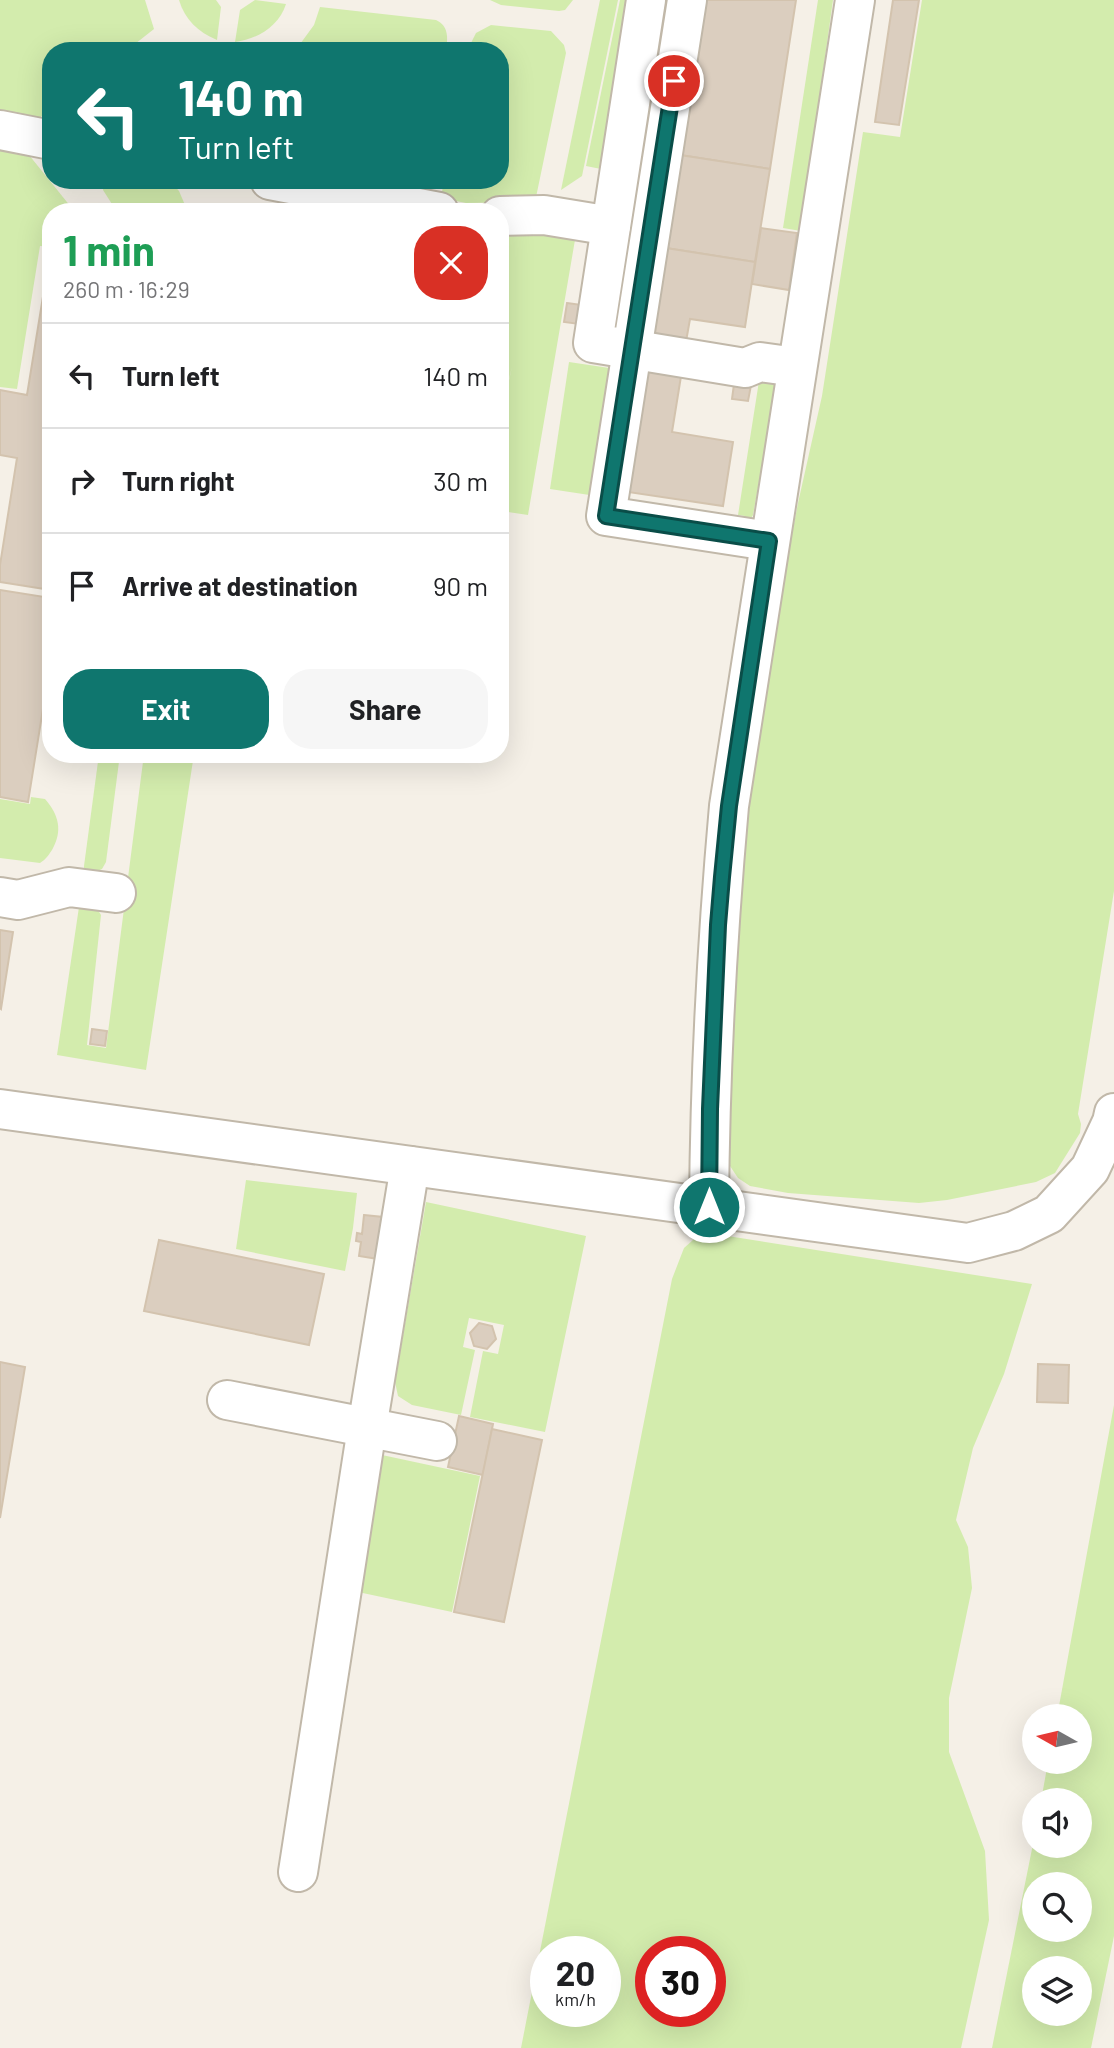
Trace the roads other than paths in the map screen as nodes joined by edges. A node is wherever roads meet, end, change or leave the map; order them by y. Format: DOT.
graph roads {
  1 [pos="646,0"];
  2 [pos="687,0"];
  3 [pos="855,0"];
  4 [pos="0,130"];
  5 [pos="42,138"];
  6 [pos="318,189"];
  7 [pos="391,203"];
  8 [pos="509,216"];
  9 [pos="611,226"];
  10 [pos="632,349"];
  11 [pos="796,367"];
  12 [pos="769,541"];
  13 [pos="116,893"];
  14 [pos="0,897"];
  15 [pos="0,1109"];
  16 [pos="1114,1112"];
  17 [pos="410,1166"];
  18 [pos="709,1207"];
  19 [pos="226,1400"];
  20 [pos="367,1428"];
  21 [pos="437,1441"];
  22 [pos="298,1872"];
  1 -- 9 [label="street"];
  2 -- 10 [label="street"];
  3 -- 11 [label="street"];
  4 -- 5 [label="street"];
  6 -- 7 [label="street"];
  8 -- 9 [label="street"];
  9 -- 10 [label="street"];
  10 -- 11 [label="street"];
  10 -- 12 [label="street"];
  11 -- 12 [label="street"];
  12 -- 18 [label="street"];
  13 -- 14 [label="street"];
  15 -- 17 [label="street"];
  16 -- 18 [label="street"];
  17 -- 18 [label="street"];
  17 -- 20 [label="street"];
  19 -- 20 [label="street"];
  20 -- 21 [label="street"];
  20 -- 22 [label="street"];
}
